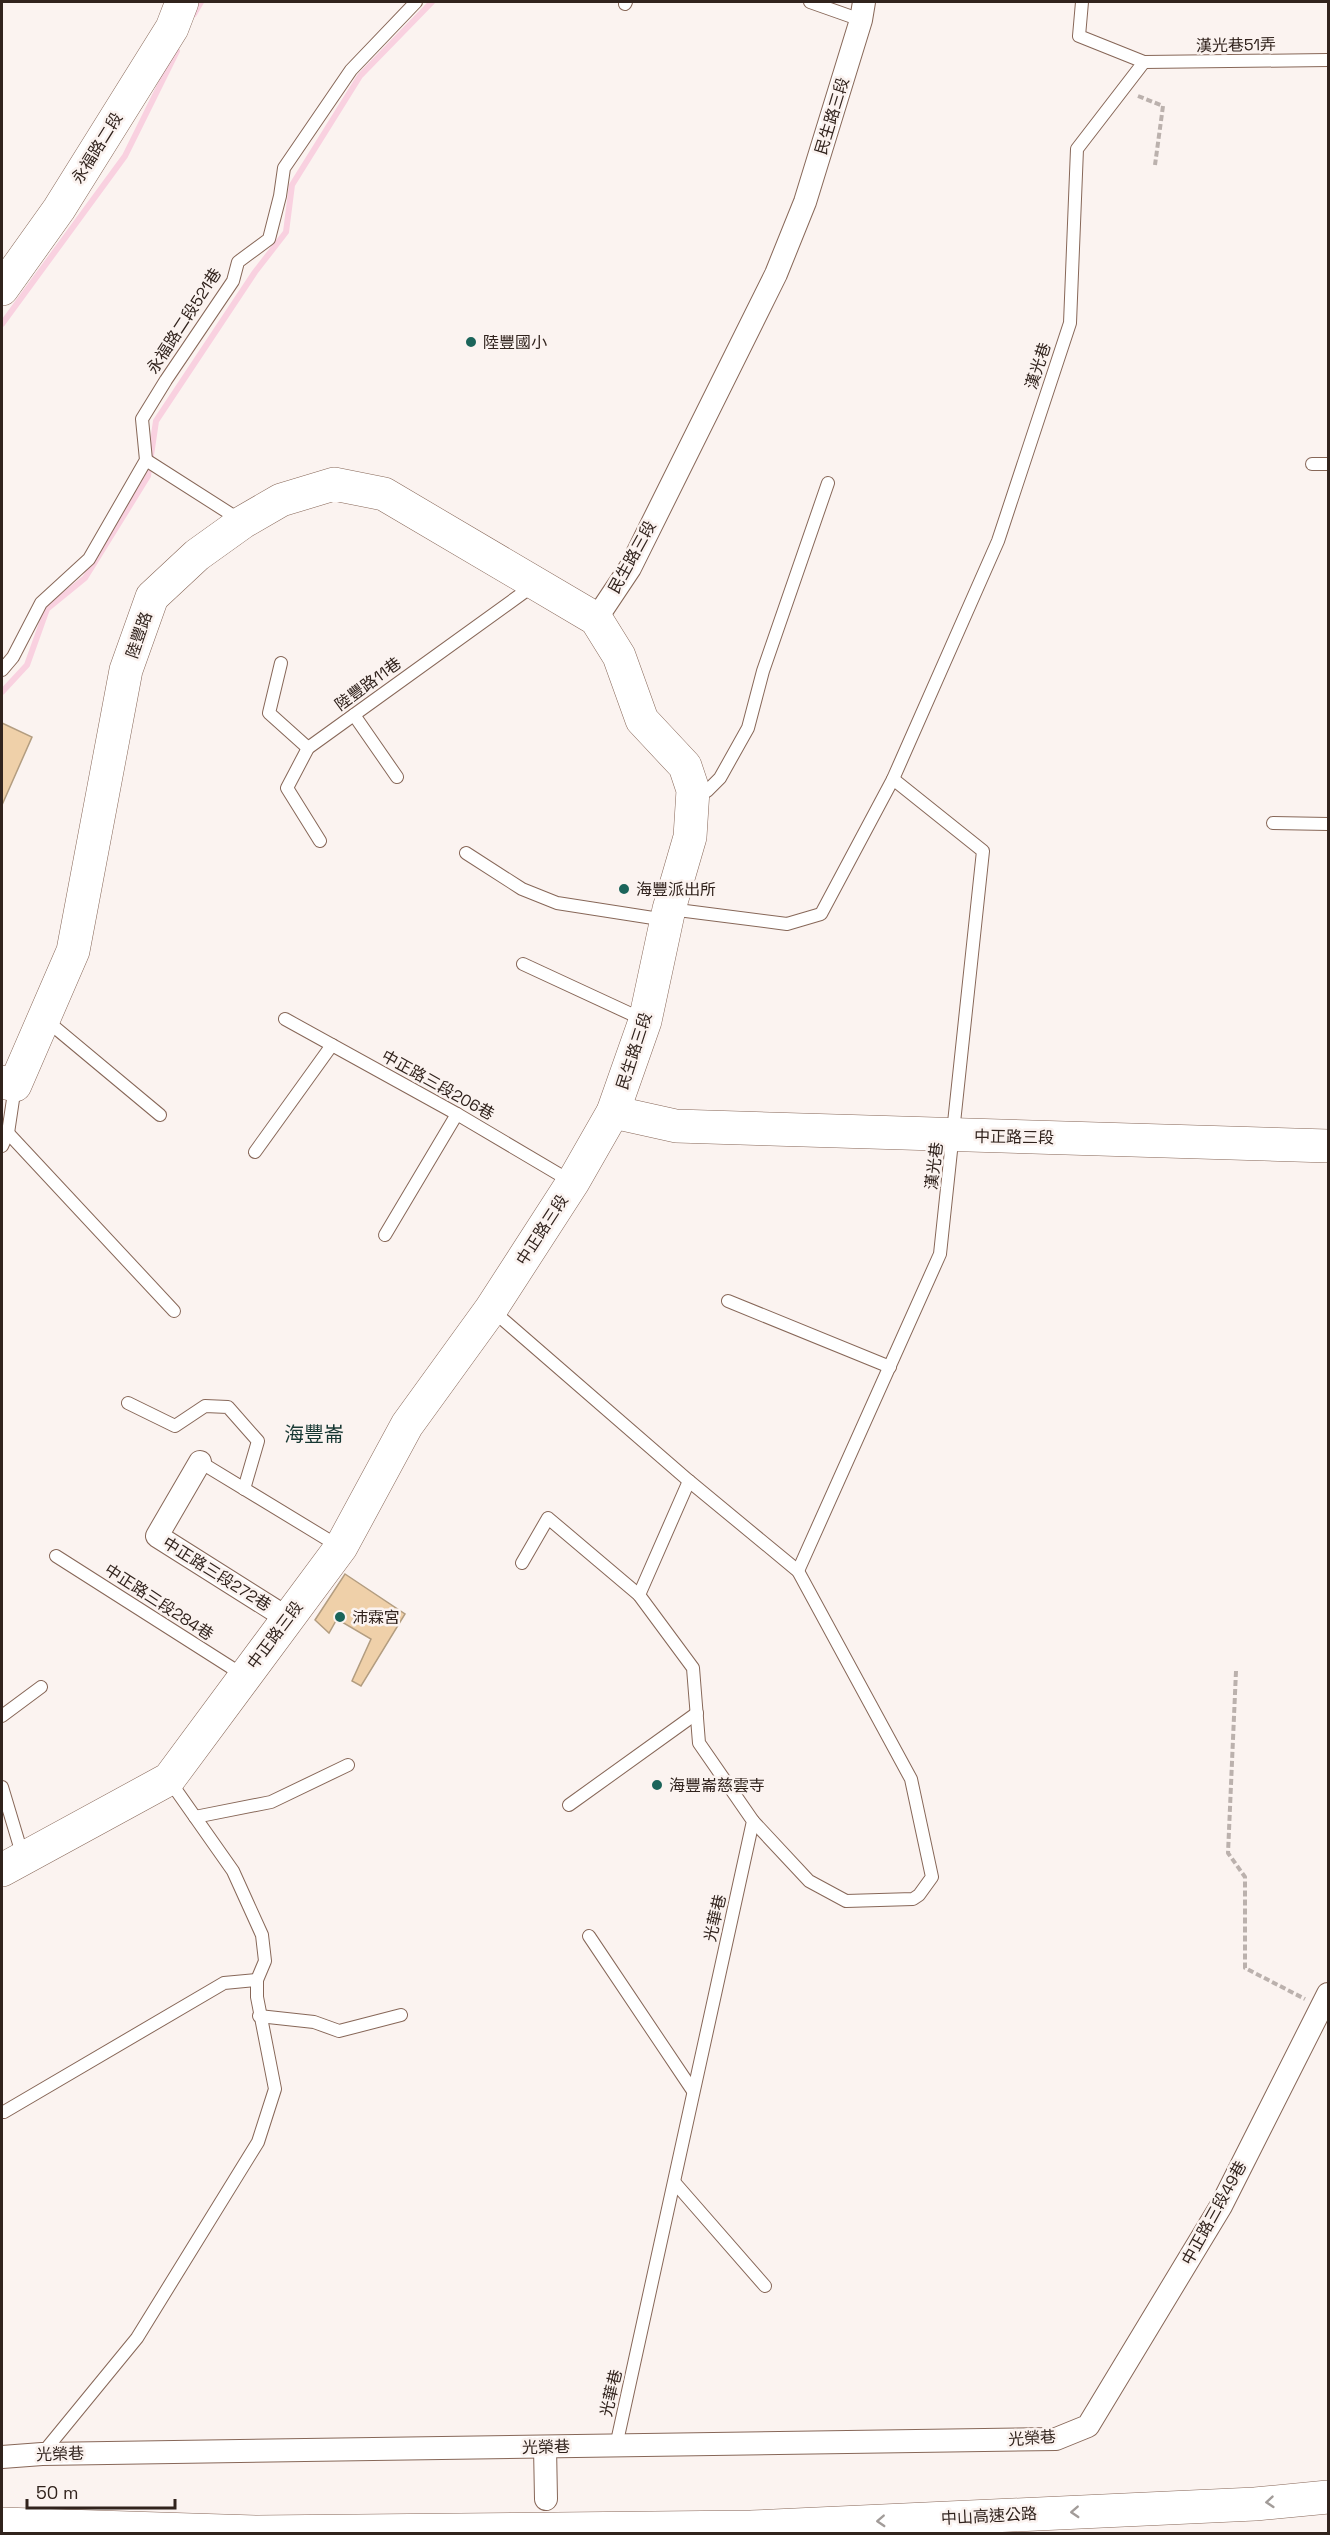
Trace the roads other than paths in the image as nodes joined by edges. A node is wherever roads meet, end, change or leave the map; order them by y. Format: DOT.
graph roads {
  1 [pos="182,2"];
  2 [pos="416,2"];
  3 [pos="810,2"];
  4 [pos="1082,2"];
  5 [pos="863,11"];
  6 [pos="1329,60"];
  7 [pos="1144,62"];
  8 [pos="2,289"];
  9 [pos="146,460"];
  10 [pos="1312,464"];
  11 [pos="1329,464"];
  12 [pos="828,483"];
  13 [pos="243,522"];
  14 [pos="535,585"];
  15 [pos="596,619"];
  16 [pos="281,663"];
  17 [pos="2,670"];
  18 [pos="354,715"];
  19 [pos="308,748"];
  20 [pos="397,777"];
  21 [pos="892,779"];
  22 [pos="693,790"];
  23 [pos="1273,823"];
  24 [pos="1329,824"];
  25 [pos="320,841"];
  26 [pos="466,853"];
  27 [pos="668,915"];
  28 [pos="523,964"];
  29 [pos="45,1019"];
  30 [pos="285,1019"];
  31 [pos="645,1021"];
  32 [pos="332,1045"];
  33 [pos="8,1084"];
  34 [pos="613,1112"];
  35 [pos="457,1114"];
  36 [pos="160,1115"];
  37 [pos="8,1133"];
  38 [pos="955,1136"];
  39 [pos="2,1146"];
  40 [pos="1329,1146"];
  41 [pos="255,1152"];
  42 [pos="573,1182"];
  43 [pos="385,1235"];
  44 [pos="728,1301"];
  45 [pos="491,1309"];
  46 [pos="174,1311"];
  47 [pos="890,1367"];
  48 [pos="128,1403"];
  49 [pos="200,1462"];
  50 [pos="689,1481"];
  51 [pos="244,1489"];
  52 [pos="341,1547"];
  53 [pos="56,1556"];
  54 [pos="522,1563"];
  55 [pos="798,1571"];
  56 [pos="639,1595"];
  57 [pos="287,1618"];
  58 [pos="244,1676"];
  59 [pos="41,1687"];
  60 [pos="697,1713"];
  61 [pos="2,1716"];
  62 [pos="348,1765"];
  63 [pos="169,1779"];
  64 [pos="2,1788"];
  65 [pos="569,1805"];
  66 [pos="195,1817"];
  67 [pos="753,1821"];
  68 [pos="12,1864"];
  69 [pos="589,1936"];
  70 [pos="257,1980"];
  71 [pos="1325,2001"];
  72 [pos="401,2015"];
  73 [pos="259,2016"];
  74 [pos="693,2091"];
  75 [pos="4,2112"];
  76 [pos="675,2183"];
  77 [pos="765,2286"];
  78 [pos="1088,2426"];
  79 [pos="616,2446"];
  80 [pos="545,2447"];
  81 [pos="42,2454"];
  82 [pos="2,2457"];
  83 [pos="1329,2497"];
  84 [pos="546,2499"];
  85 [pos="2,2524"];
  1 -- 8 [label="main road, 永福路二段"];
  2 -- 9 [label="lane, 永福路二段521巷"];
  3 -- 5 [label="lane"];
  4 -- 7 [label="lane"];
  5 -- 15 [label="street, 民生路三段"];
  6 -- 7 [label="lane, 漢光巷51弄"];
  7 -- 21 [label="lane, 漢光巷"];
  9 -- 13 [label="lane"];
  9 -- 17 [label="lane"];
  10 -- 11 [label="lane"];
  12 -- 22 [label="lane"];
  13 -- 14 [label="main road, 陸豐路"];
  13 -- 29 [label="main road, 陸豐路"];
  14 -- 15 [label="main road, 陸豐路"];
  14 -- 18 [label="lane, 陸豐路11巷"];
  15 -- 22 [label="main road, 民生路三段"];
  16 -- 19 [label="lane"];
  18 -- 19 [label="lane, 陸豐路11巷"];
  18 -- 20 [label="lane"];
  19 -- 25 [label="lane, 陸豐路11巷"];
  21 -- 27 [label="lane, 漢光巷"];
  21 -- 38 [label="lane, 漢光巷"];
  22 -- 27 [label="main road, 民生路三段"];
  23 -- 24 [label="lane"];
  26 -- 27 [label="lane, 漢光巷"];
  27 -- 31 [label="main road, 民生路三段"];
  28 -- 31 [label="lane"];
  29 -- 33 [label="main road, 陸豐路"];
  29 -- 36 [label="lane"];
  30 -- 32 [label="lane, 中正路三段206巷"];
  31 -- 34 [label="main road, 民生路三段"];
  32 -- 35 [label="lane, 中正路三段206巷"];
  32 -- 41 [label="lane"];
  33 -- 37 [label="lane"];
  34 -- 38 [label="main road, 中正路三段"];
  34 -- 42 [label="main road, 中正路三段"];
  35 -- 42 [label="lane, 中正路三段206巷"];
  35 -- 43 [label="lane"];
  37 -- 39 [label="lane"];
  37 -- 46 [label="lane"];
  38 -- 40 [label="main road, 中正路三段"];
  38 -- 47 [label="lane, 漢光巷"];
  42 -- 45 [label="main road, 中正路三段"];
  44 -- 47 [label="lane"];
  45 -- 50 [label="lane"];
  45 -- 52 [label="main road, 中正路三段"];
  47 -- 55 [label="lane, 漢光巷"];
  48 -- 51 [label="lane"];
  49 -- 51 [label="lane"];
  49 -- 57 [label="street, 中正路三段272巷"];
  50 -- 55 [label="lane"];
  50 -- 56 [label="lane"];
  51 -- 52 [label="lane"];
  52 -- 57 [label="main road, 中正路三段"];
  53 -- 58 [label="lane, 中正路三段284巷"];
  54 -- 56 [label="lane"];
  55 -- 67 [label="lane"];
  56 -- 60 [label="lane"];
  57 -- 58 [label="main road, 中正路三段"];
  58 -- 63 [label="main road, 中正路三段"];
  59 -- 61 [label="lane"];
  60 -- 65 [label="lane"];
  60 -- 67 [label="lane"];
  62 -- 66 [label="lane"];
  63 -- 66 [label="lane"];
  63 -- 68 [label="main road, 中正路三段"];
  64 -- 68 [label="lane"];
  66 -- 70 [label="lane"];
  67 -- 74 [label="lane, 光華巷"];
  69 -- 74 [label="lane"];
  70 -- 73 [label="lane"];
  70 -- 75 [label="lane"];
  71 -- 78 [label="street, 中正路三段49巷"];
  72 -- 73 [label="lane"];
  73 -- 81 [label="lane"];
  74 -- 76 [label="lane, 光華巷"];
  76 -- 77 [label="lane"];
  76 -- 79 [label="lane, 光華巷"];
  78 -- 79 [label="street, 光榮巷"];
  79 -- 80 [label="street, 光榮巷"];
  80 -- 81 [label="street, 光榮巷"];
  80 -- 84 [label="street"];
  81 -- 82 [label="street, 光榮巷"];
  83 -- 85 [label="main road, 中山高速公路, one-way"];
}
